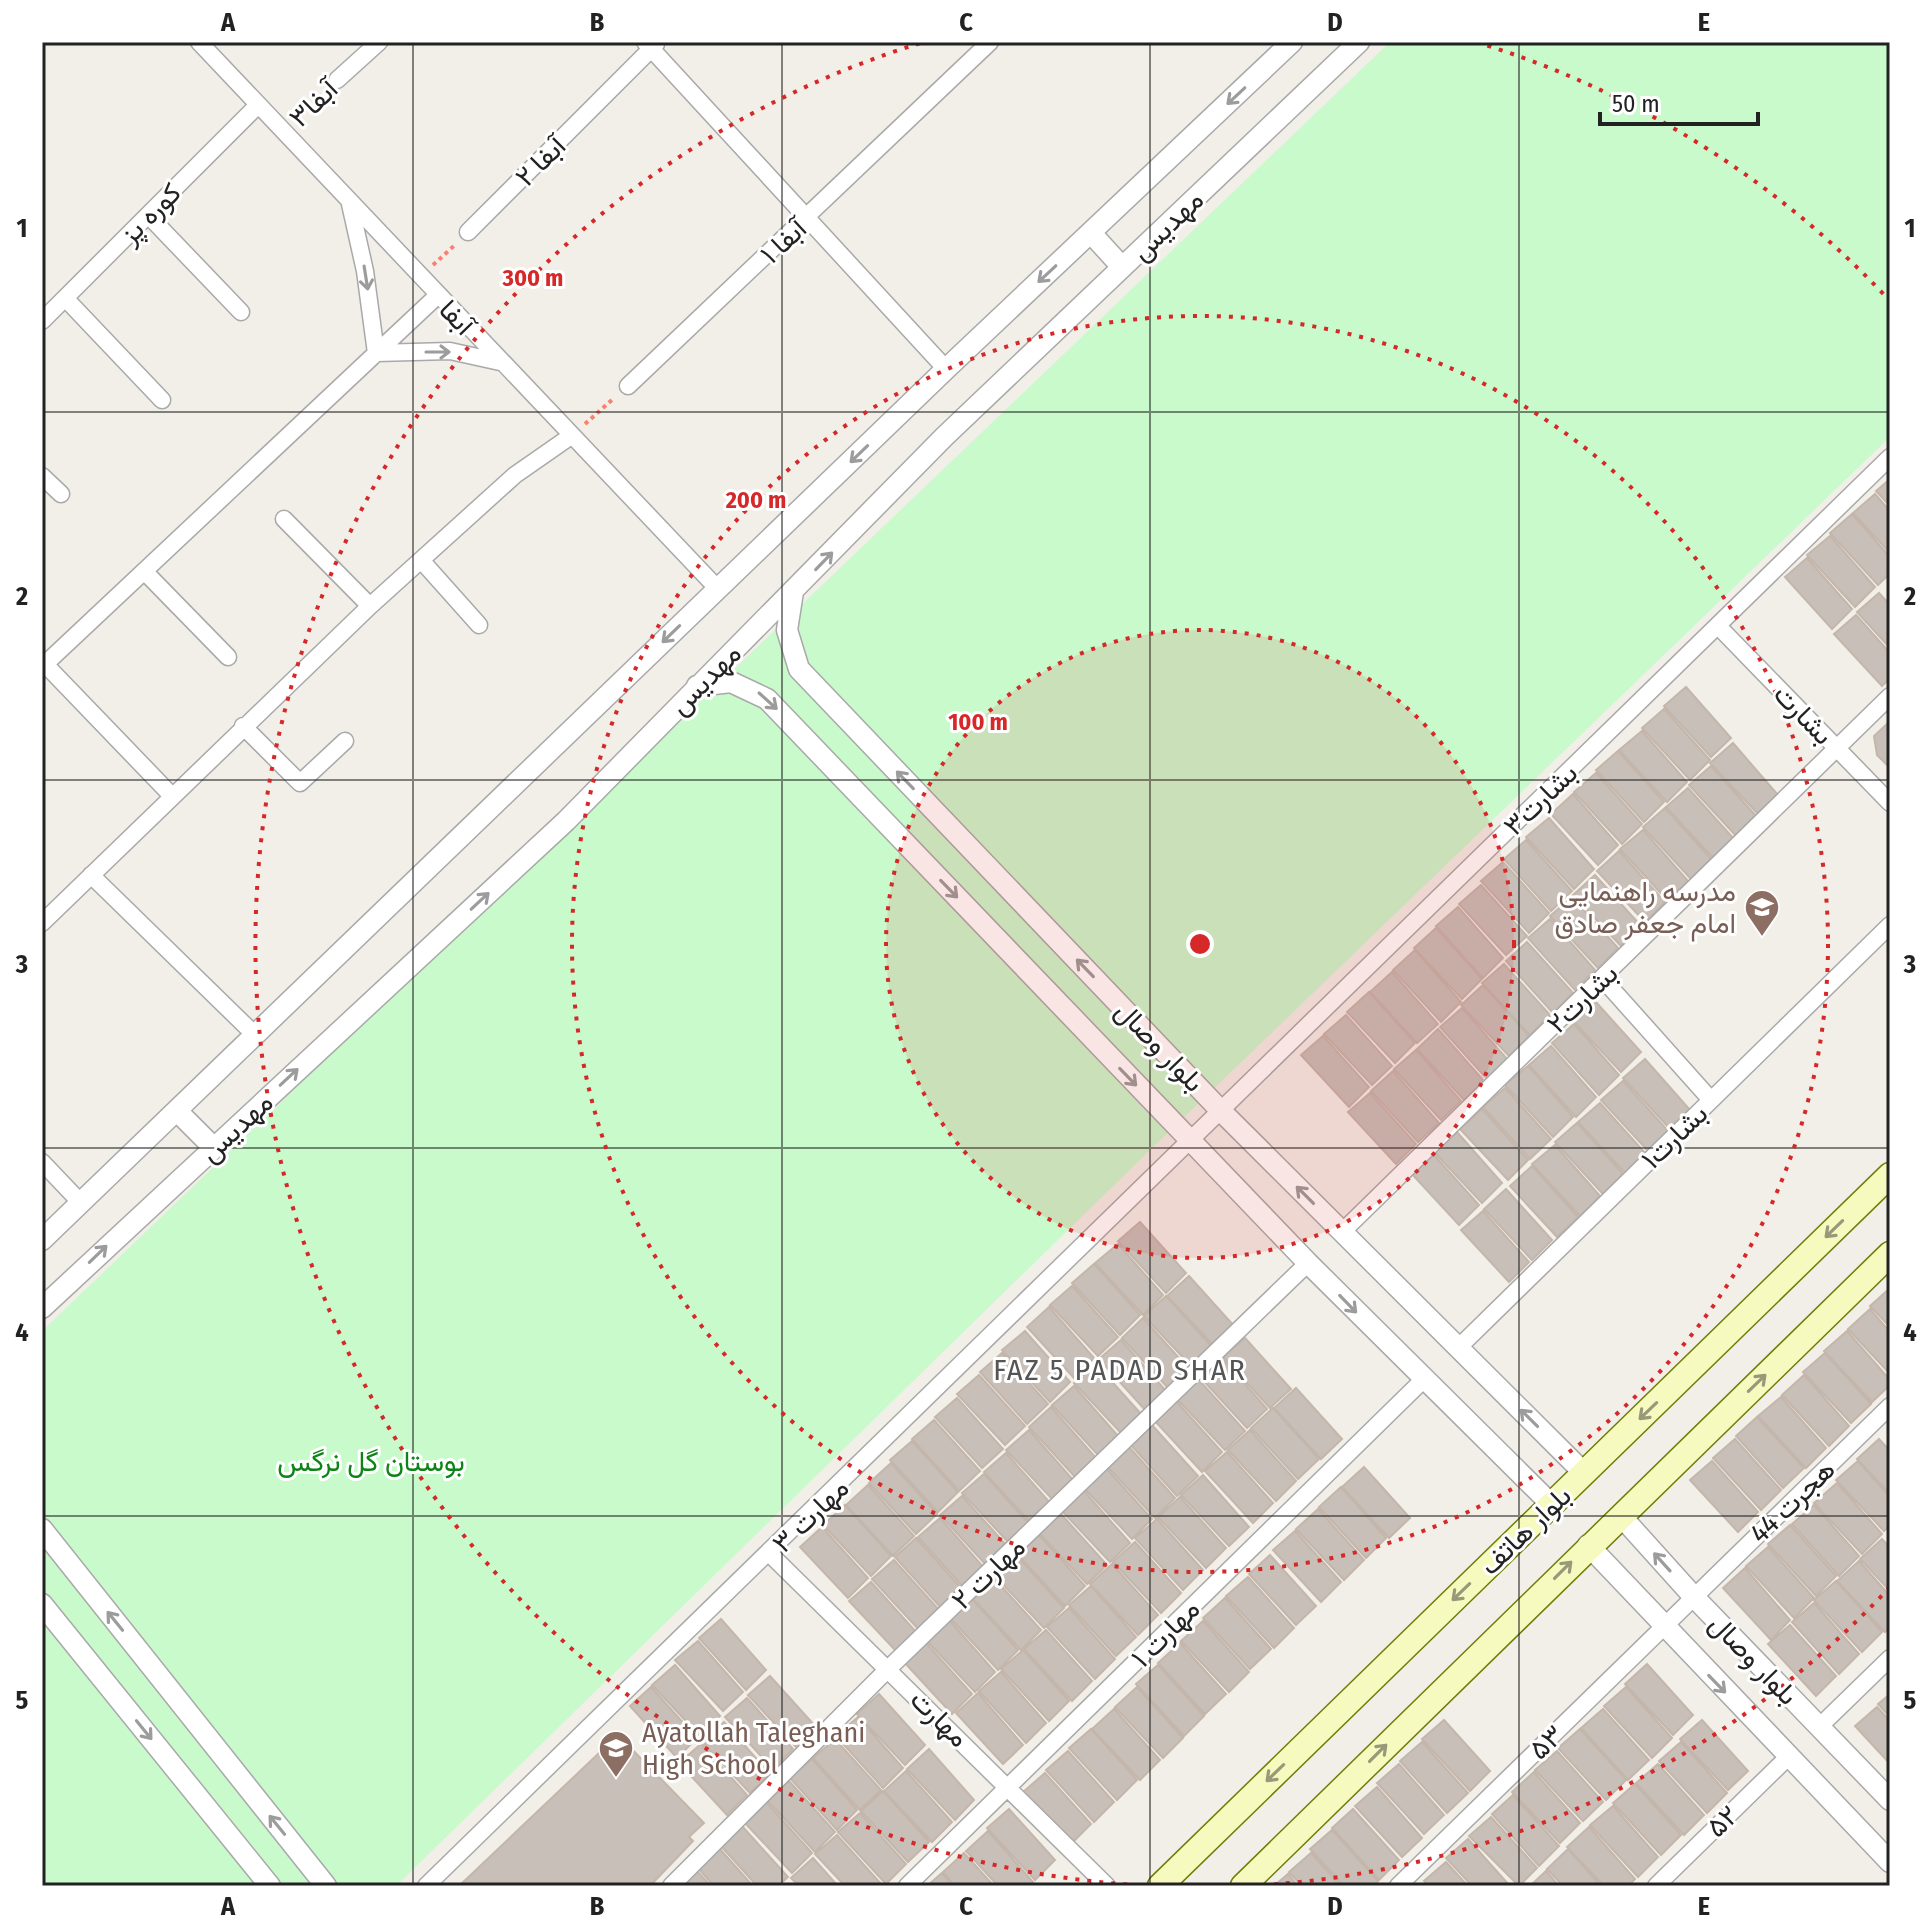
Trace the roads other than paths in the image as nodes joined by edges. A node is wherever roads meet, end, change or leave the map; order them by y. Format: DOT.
graph roads {
  1 [pos="199,42"];
  2 [pos="379,42"];
  3 [pos="990,42"];
  4 [pos="1292,42"];
  5 [pos="1359,42"];
  6 [pos="651,44"];
  7 [pos="337,80"];
  8 [pos="258,105"];
  9 [pos="350,203"];
  10 [pos="148,215"];
  11 [pos="806,219"];
  12 [pos="468,232"];
  13 [pos="1091,233"];
  14 [pos="1122,267"];
  15 [pos="437,296"];
  16 [pos="65,298"];
  17 [pos="241,312"];
  18 [pos="42,321"];
  19 [pos="376,353"];
  20 [pos="500,362"];
  21 [pos="946,369"];
  22 [pos="628,386"];
  23 [pos="162,400"];
  24 [pos="571,436"];
  25 [pos="1890,457"];
  26 [pos="42,476"];
  27 [pos="61,494"];
  28 [pos="284,519"];
  29 [pos="421,560"];
  30 [pos="144,571"];
  31 [pos="718,589"];
  32 [pos="793,592"];
  33 [pos="370,606"];
  34 [pos="479,625"];
  35 [pos="1718,626"];
  36 [pos="228,657"];
  37 [pos="43,664"];
  38 [pos="697,686"];
  39 [pos="1890,696"];
  40 [pos="243,726"];
  41 [pos="345,741"];
  42 [pos="1837,748"];
  43 [pos="172,796"];
  44 [pos="1890,803"];
  45 [pos="91,875"];
  46 [pos="42,923"];
  47 [pos="1890,925"];
  48 [pos="1602,978"];
  49 [pos="255,1035"];
  50 [pos="1711,1100"];
  51 [pos="177,1111"];
  52 [pos="1222,1112"];
  53 [pos="1191,1142"];
  54 [pos="213,1147"];
  55 [pos="42,1162"];
  56 [pos="1890,1175"];
  57 [pos="81,1203"];
  58 [pos="1342,1232"];
  59 [pos="42,1240"];
  60 [pos="1890,1254"];
  61 [pos="1308,1263"];
  62 [pos="42,1308"];
  63 [pos="1458,1348"];
  64 [pos="1423,1380"];
  65 [pos="1890,1406"];
  66 [pos="1584,1473"];
  67 [pos="1551,1504"];
  68 [pos="1621,1516"];
  69 [pos="42,1529"];
  70 [pos="1588,1545"];
  71 [pos="770,1554"];
  72 [pos="1694,1597"];
  73 [pos="42,1604"];
  74 [pos="1663,1628"];
  75 [pos="1890,1658"];
  76 [pos="889,1668"];
  77 [pos="1819,1727"];
  78 [pos="1788,1757"];
  79 [pos="1010,1786"];
  80 [pos="1890,1800"];
  81 [pos="1890,1862"];
  82 [pos="270,1886"];
  83 [pos="326,1886"];
  84 [pos="426,1886"];
  85 [pos="671,1886"];
  86 [pos="907,1886"];
  87 [pos="1107,1886"];
  88 [pos="1160,1886"];
  89 [pos="1243,1886"];
  90 [pos="1398,1886"];
  91 [pos="1656,1886"];
  1 -- 8 [label="street, آبفا"];
  2 -- 7 [label="street, آبفا۳"];
  3 -- 11 [label="street, آبفا ۱"];
  4 -- 13 [label="street, مهدیس, one-way"];
  5 -- 14 [label="street, مهدیس"];
  6 -- 11 [label="street"];
  6 -- 12 [label="street, آبفا ۲"];
  8 -- 9 [label="street, آبفا"];
  8 -- 10 [label="street, کوره پز"];
  9 -- 15 [label="street, آبفا"];
  9 -- 19 [label="street, one-way"];
  10 -- 16 [label="street, کوره پز"];
  10 -- 17 [label="street"];
  11 -- 21 [label="street"];
  11 -- 22 [label="street, آبفا ۱"];
  13 -- 14 [label="street"];
  13 -- 21 [label="street, مهدیس, one-way"];
  32 -- 14 [label="street, مهدیس, one-way"];
  15 -- 19 [label="street"];
  15 -- 20 [label="street, آبفا"];
  16 -- 18 [label="street, کوره پز"];
  16 -- 23 [label="street"];
  19 -- 20 [label="street, one-way"];
  19 -- 30 [label="street"];
  20 -- 24 [label="street, آبفا"];
  21 -- 31 [label="street, مهدیس, one-way"];
  24 -- 29 [label="street"];
  24 -- 31 [label="street, آبفا"];
  25 -- 35 [label="street, بشارت۳"];
  26 -- 27 [label="street"];
  28 -- 33 [label="street"];
  29 -- 33 [label="street"];
  29 -- 34 [label="street"];
  30 -- 36 [label="street"];
  30 -- 37 [label="street"];
  31 -- 49 [label="street, مهدیس, one-way"];
  32 -- 38 [label="street, مهدیس"];
  52 -- 32 [label="street, بلوار وصال, one-way"];
  33 -- 40 [label="street"];
  35 -- 42 [label="street, بشارت"];
  35 -- 52 [label="street, بشارت۳"];
  37 -- 43 [label="street"];
  38 -- 53 [label="street, بلوار وصال, one-way"];
  54 -- 38 [label="street, مهدیس, one-way"];
  39 -- 42 [label="street, بشارت۲"];
  40 -- 41 [label="street"];
  40 -- 43 [label="street"];
  42 -- 44 [label="street, بشارت"];
  42 -- 48 [label="street, بشارت۲"];
  43 -- 45 [label="street"];
  45 -- 46 [label="street"];
  45 -- 49 [label="street"];
  47 -- 50 [label="street, بشارت۱"];
  48 -- 50 [label="street"];
  48 -- 58 [label="street, بشارت۲"];
  49 -- 51 [label="street, مهدیس"];
  50 -- 63 [label="street, بشارت۱"];
  51 -- 54 [label="street"];
  51 -- 57 [label="street, مهدیس"];
  52 -- 53 [label="street, بشارت۳"];
  58 -- 52 [label="street, بلوار وصال, one-way"];
  53 -- 61 [label="street, بلوار وصال"];
  53 -- 71 [label="street, مهارت ۳"];
  62 -- 54 [label="street, مهدیس, one-way"];
  55 -- 57 [label="street"];
  56 -- 66 [label="main road, بلوار هاتف, one-way"];
  57 -- 59 [label="street, مهدیس"];
  58 -- 63 [label="street, بلوار وصال"];
  68 -- 60 [label="main road, one-way"];
  61 -- 64 [label="street, بلوار وصال, one-way"];
  61 -- 76 [label="street, مهارت ۲"];
  66 -- 63 [label="street, بلوار وصال, one-way"];
  64 -- 67 [label="street, بلوار وصال"];
  64 -- 79 [label="street, مهارت ۱"];
  65 -- 72 [label="street, هجرت 44"];
  66 -- 67 [label="main road, بلوار هاتف"];
  67 -- 88 [label="main road, بلوار هاتف, one-way"];
  68 -- 70 [label="main road"];
  72 -- 68 [label="street, بلوار وصال, one-way"];
  83 -- 69 [label="street, one-way"];
  70 -- 74 [label="street, بلوار وصال"];
  89 -- 70 [label="main road, one-way"];
  71 -- 76 [label="street, مهارت"];
  71 -- 84 [label="street, مهارت ۳"];
  72 -- 74 [label="street, ۵۳"];
  72 -- 77 [label="street, بلوار وصال"];
  73 -- 82 [label="street, one-way"];
  74 -- 78 [label="street, بلوار وصال, one-way"];
  74 -- 90 [label="street, ۵۳"];
  75 -- 77 [label="street"];
  76 -- 79 [label="street, مهارت"];
  76 -- 85 [label="street, مهارت ۲"];
  77 -- 80 [label="street, بلوار وصال"];
  78 -- 81 [label="street, بلوار وصال"];
  78 -- 91 [label="street, ۵۲"];
  79 -- 86 [label="street, مهارت ۱"];
  79 -- 87 [label="street, مهارت"];
}
